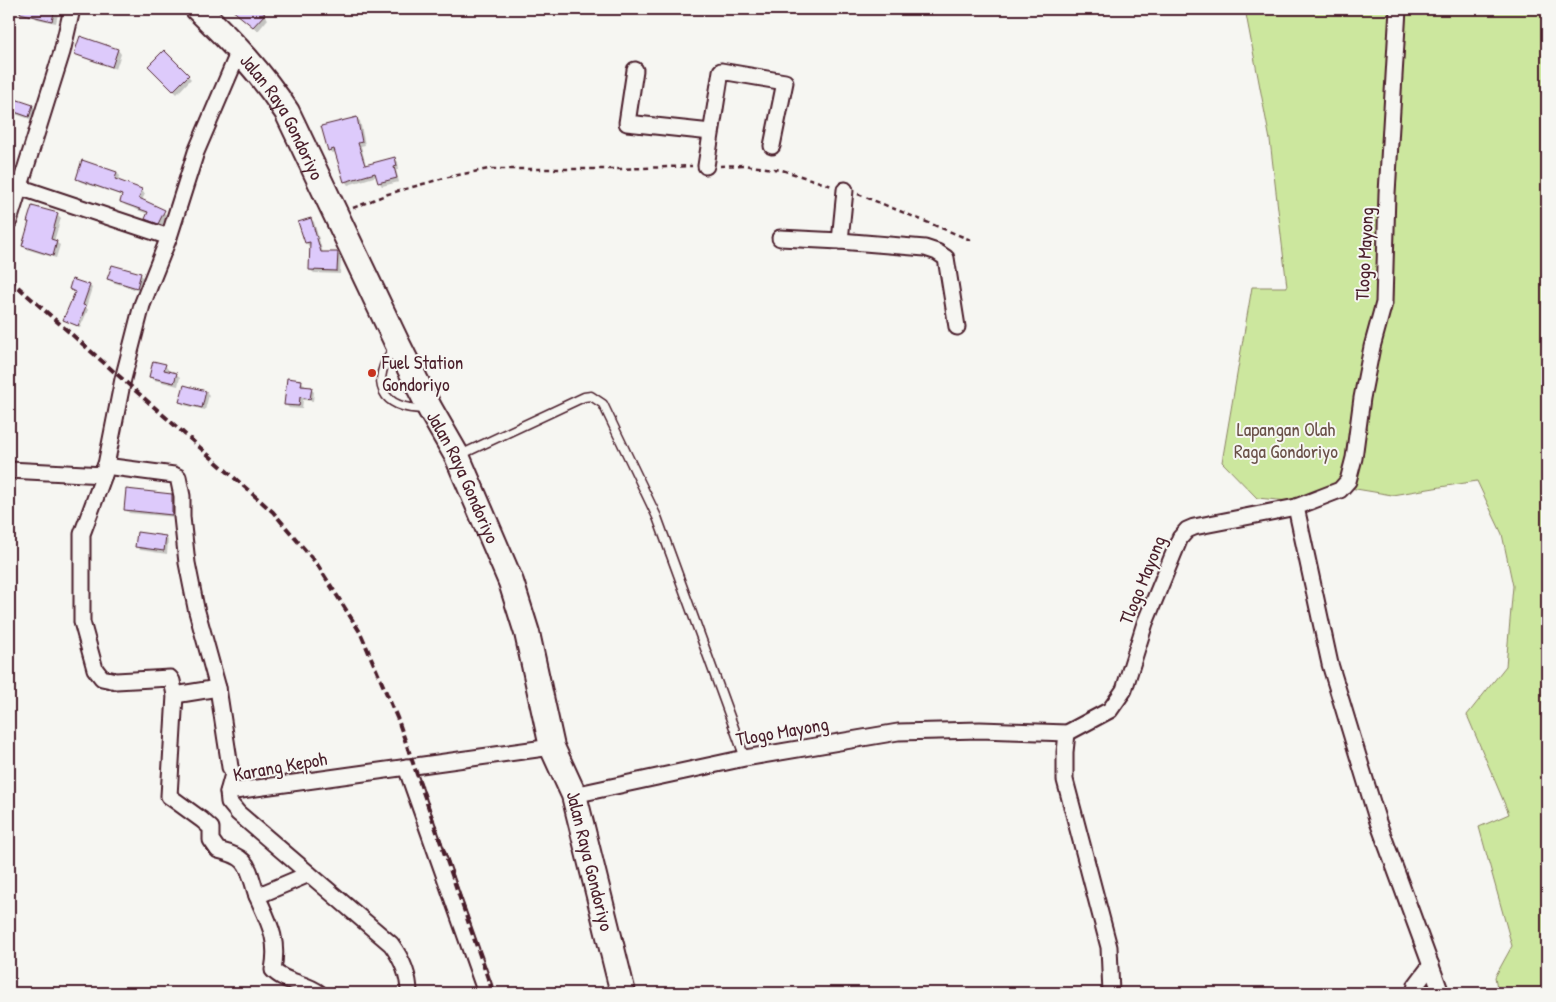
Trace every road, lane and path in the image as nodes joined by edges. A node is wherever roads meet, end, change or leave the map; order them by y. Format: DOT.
graph roads {
  1 [pos="72,9"];
  2 [pos="198,9"];
  3 [pos="1398,9"];
  4 [pos="240,49"];
  5 [pos="635,70"];
  6 [pos="711,132"];
  7 [pos="772,146"];
  8 [pos="706,166"];
  9 [pos="20,187"];
  10 [pos="845,190"];
  11 [pos="10,214"];
  12 [pos="335,215"];
  13 [pos="169,237"];
  14 [pos="780,238"];
  15 [pos="840,241"];
  16 [pos="973,241"];
  17 [pos="957,327"];
  18 [pos="397,343"];
  19 [pos="430,409"];
  20 [pos="457,456"];
  21 [pos="9,470"];
  22 [pos="104,471"];
  23 [pos="1296,507"];
  24 [pos="218,688"];
  25 [pos="175,695"];
  26 [pos="1068,732"];
  27 [pos="552,747"];
  28 [pos="745,758"];
  29 [pos="406,767"];
  30 [pos="228,792"];
  31 [pos="574,795"];
  32 [pos="309,874"];
  33 [pos="256,896"];
  34 [pos="1432,965"];
  35 [pos="319,993"];
  36 [pos="409,993"];
  37 [pos="486,993"];
  38 [pos="623,993"];
  39 [pos="1111,993"];
  40 [pos="1414,993"];
  41 [pos="1441,993"];
  1 -- 9 [label="street"];
  2 -- 4 [label="highway, Jalan Raya Gondoriyo"];
  3 -- 23 [label="street, Tlogo Mayong"];
  4 -- 12 [label="highway, Jalan Raya Gondoriyo"];
  4 -- 13 [label="street"];
  5 -- 6 [label="street"];
  6 -- 7 [label="street"];
  6 -- 8 [label="street"];
  8 -- 10 [label="path"];
  8 -- 12 [label="path"];
  9 -- 11 [label="street"];
  9 -- 13 [label="street"];
  10 -- 15 [label="street"];
  10 -- 16 [label="path"];
  12 -- 18 [label="highway, Jalan Raya Gondoriyo"];
  13 -- 22 [label="street"];
  14 -- 15 [label="street"];
  15 -- 17 [label="street"];
  18 -- 19 [label="highway, Jalan Raya Gondoriyo"];
  18 -- 19 [label="lane"];
  19 -- 20 [label="highway, Jalan Raya Gondoriyo"];
  20 -- 27 [label="highway, Jalan Raya Gondoriyo"];
  20 -- 28 [label="lane"];
  21 -- 22 [label="street"];
  22 -- 24 [label="street"];
  22 -- 25 [label="street"];
  23 -- 26 [label="street, Tlogo Mayong"];
  23 -- 34 [label="street"];
  24 -- 25 [label="street"];
  24 -- 30 [label="street"];
  25 -- 33 [label="street"];
  26 -- 28 [label="street, Tlogo Mayong"];
  26 -- 39 [label="street"];
  27 -- 29 [label="street, Karang Kepoh"];
  27 -- 31 [label="highway, Jalan Raya Gondoriyo"];
  28 -- 31 [label="street, Tlogo Mayong"];
  29 -- 30 [label="street, Karang Kepoh"];
  29 -- 37 [label="street"];
  30 -- 32 [label="street, Karang Kepoh"];
  31 -- 38 [label="highway, Jalan Raya Gondoriyo"];
  32 -- 33 [label="street"];
  32 -- 36 [label="street, Karang Kepoh"];
  33 -- 35 [label="street"];
  34 -- 40 [label="street"];
  34 -- 41 [label="street"];
}
